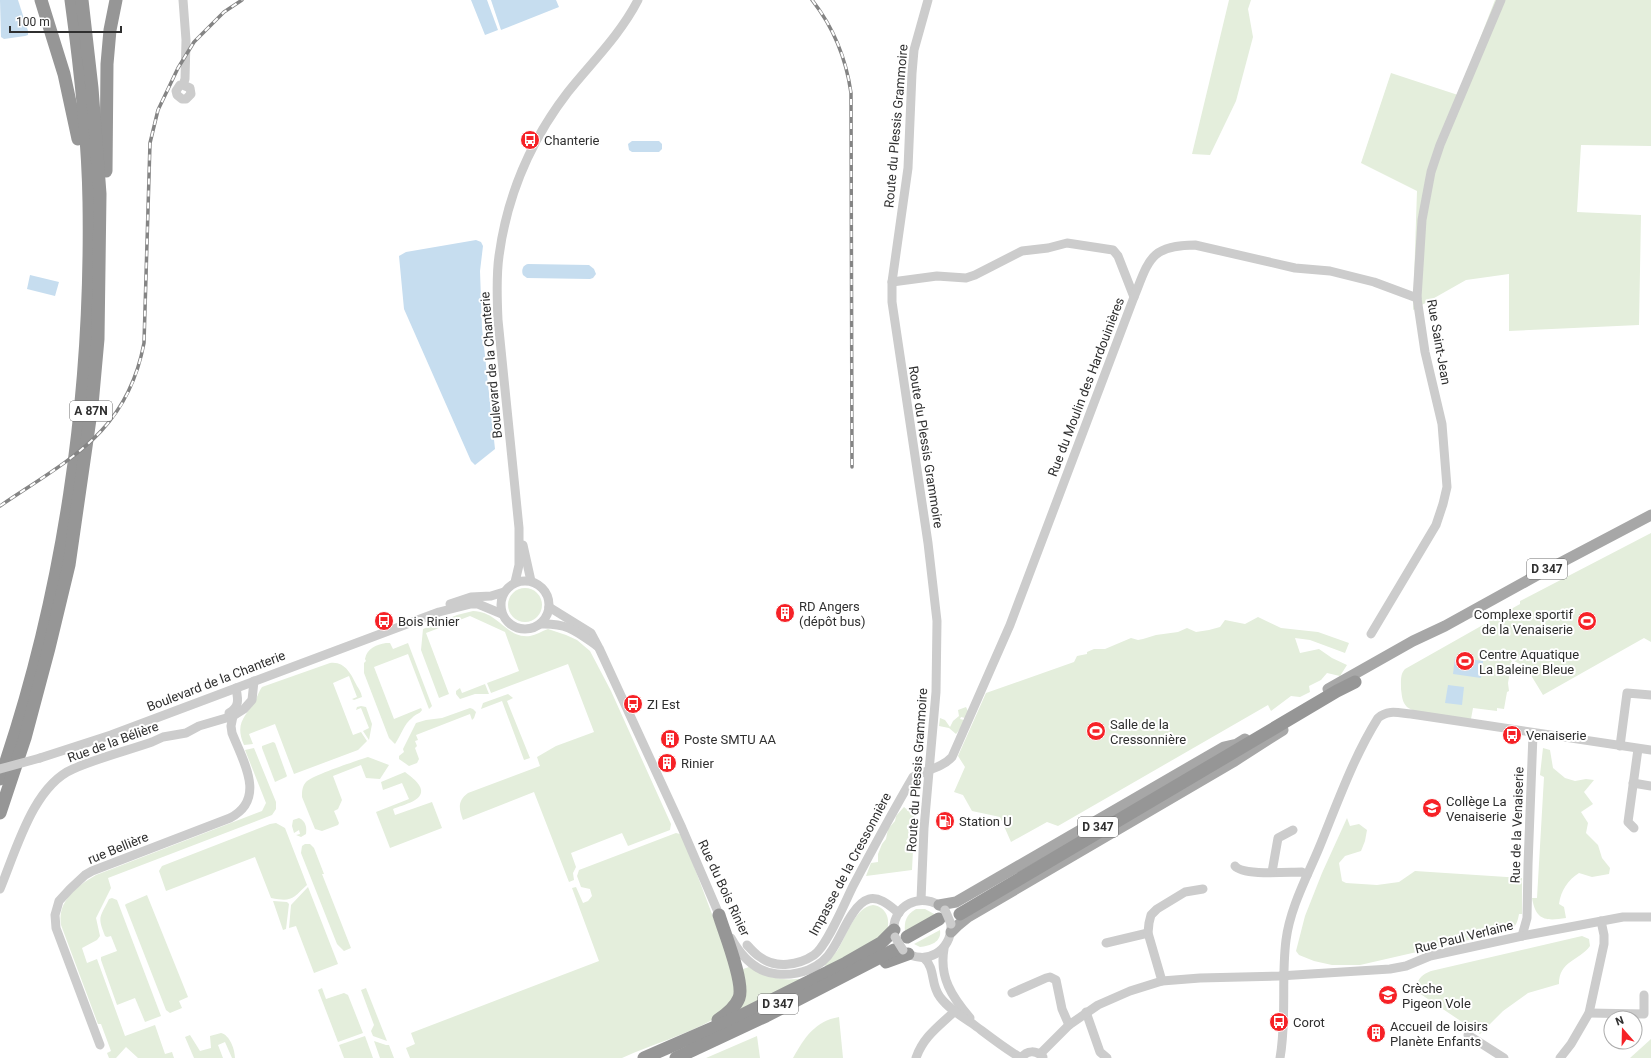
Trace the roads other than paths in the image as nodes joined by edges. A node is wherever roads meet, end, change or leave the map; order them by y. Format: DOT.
graph roads {
  1 [pos="40,0"];
  2 [pos="71,0"];
  3 [pos="82,0"];
  4 [pos="116,0"];
  5 [pos="183,0"];
  6 [pos="189,0"];
  7 [pos="638,0"];
  8 [pos="928,0"];
  9 [pos="1501,0"];
  10 [pos="184,18"];
  11 [pos="184,84"];
  12 [pos="95,197"];
  13 [pos="892,282"];
  14 [pos="1134,297"];
  15 [pos="1417,298"];
  16 [pos="1651,515"];
  17 [pos="519,528"];
  18 [pos="531,581"];
  19 [pos="515,582"];
  20 [pos="504,592"];
  21 [pos="549,607"];
  22 [pos="439,612"];
  23 [pos="502,614"];
  24 [pos="540,624"];
  25 [pos="1445,626"];
  26 [pos="1371,634"];
  27 [pos="599,648"];
  28 [pos="254,681"];
  29 [pos="1356,682"];
  30 [pos="236,688"];
  31 [pos="1651,695"];
  32 [pos="233,716"];
  33 [pos="208,723"];
  34 [pos="1533,734"];
  35 [pos="1237,744"];
  36 [pos="1620,746"];
  37 [pos="1638,749"];
  38 [pos="1651,750"];
  39 [pos="0,769"];
  40 [pos="930,769"];
  41 [pos="0,779"];
  42 [pos="1633,783"];
  43 [pos="1651,786"];
  44 [pos="0,813"];
  45 [pos="1634,828"];
  46 [pos="1293,830"];
  47 [pos="1235,866"];
  48 [pos="1272,872"];
  49 [pos="1307,875"];
  50 [pos="0,889"];
  51 [pos="1202,889"];
  52 [pos="921,900"];
  53 [pos="899,913"];
  54 [pos="719,915"];
  55 [pos="1651,917"];
  56 [pos="1527,918"];
  57 [pos="944,919"];
  58 [pos="1601,921"];
  59 [pos="1148,933"];
  60 [pos="1538,933"];
  61 [pos="1522,936"];
  62 [pos="900,943"];
  63 [pos="1106,944"];
  64 [pos="747,945"];
  65 [pos="944,949"];
  66 [pos="924,958"];
  67 [pos="1283,975"];
  68 [pos="1162,981"];
  69 [pos="1012,993"];
  70 [pos="1644,995"];
  71 [pos="955,1011"];
  72 [pos="1086,1012"];
  73 [pos="1589,1013"];
  74 [pos="1069,1024"];
  75 [pos="982,1031"];
  76 [pos="1468,1035"];
  77 [pos="100,1045"];
  78 [pos="669,1046"];
  79 [pos="1041,1056"];
  80 [pos="644,1058"];
  81 [pos="662,1058"];
  82 [pos="676,1058"];
  83 [pos="688,1058"];
  84 [pos="916,1058"];
  85 [pos="1021,1058"];
  86 [pos="1107,1058"];
  87 [pos="1280,1058"];
  88 [pos="1504,1058"];
  89 [pos="1560,1058"];
  1 -- 12 [label="highway"];
  2 -- 12 [label="highway, A 87N"];
  3 -- 12 [label="highway, A 87N"];
  4 -- 12 [label="highway"];
  5 -- 10 [label="street"];
  6 -- 10 [label="street"];
  7 -- 17 [label="street, Boulevard de la Chanterie"];
  8 -- 13 [label="street, Route du Plessis Grammoire"];
  9 -- 15 [label="street, Rue Saint-Jean"];
  10 -- 11 [label="street"];
  12 -- 41 [label="highway, A 87N"];
  12 -- 44 [label="highway, A 87N"];
  13 -- 14 [label="street"];
  13 -- 40 [label="street, Route du Plessis Grammoire"];
  14 -- 15 [label="street, Rue du Moulin des Hardouinières"];
  14 -- 40 [label="street, Rue du Moulin des Hardouinières"];
  15 -- 26 [label="street, Rue Saint-Jean"];
  16 -- 25 [label="main road, D 347"];
  17 -- 18 [label="street, Boulevard de la Chanterie"];
  17 -- 19 [label="street, Boulevard de la Chanterie"];
  18 -- 19 [label="street"];
  18 -- 21 [label="street"];
  19 -- 20 [label="street"];
  20 -- 22 [label="street, Boulevard de la Chanterie"];
  20 -- 23 [label="street"];
  21 -- 24 [label="street"];
  21 -- 27 [label="street, Rue du Bois Rinier"];
  22 -- 23 [label="street, Boulevard de la Chanterie"];
  22 -- 28 [label="street, Boulevard de la Chanterie"];
  23 -- 24 [label="street"];
  24 -- 27 [label="street, Rue du Bois Rinier"];
  25 -- 29 [label="main road"];
  25 -- 35 [label="main road, D 347"];
  27 -- 54 [label="street, Rue du Bois Rinier"];
  28 -- 30 [label="street, Boulevard de la Chanterie"];
  28 -- 32 [label="street, Rue de la Bélière"];
  29 -- 35 [label="highway, D 347"];
  29 -- 57 [label="main road"];
  30 -- 33 [label="street, Rue de la Bélière"];
  30 -- 39 [label="street, Boulevard de la Chanterie, bridge"];
  31 -- 36 [label="street"];
  32 -- 33 [label="street, Rue de la Bélière"];
  32 -- 77 [label="street, rue Bellière"];
  33 -- 50 [label="street, Rue de la Bélière"];
  34 -- 36 [label="street"];
  34 -- 49 [label="street"];
  34 -- 56 [label="street, Rue de la Venaiserie"];
  35 -- 57 [label="main road"];
  36 -- 37 [label="street"];
  37 -- 38 [label="street"];
  37 -- 42 [label="street"];
  40 -- 52 [label="street, Route du Plessis Grammoire"];
  40 -- 64 [label="street, Impasse de la Cressonnière"];
  42 -- 43 [label="street"];
  42 -- 45 [label="street"];
  46 -- 48 [label="street"];
  47 -- 48 [label="street"];
  48 -- 49 [label="street"];
  49 -- 67 [label="street"];
  51 -- 59 [label="street"];
  52 -- 53 [label="street"];
  52 -- 57 [label="street"];
  53 -- 54 [label="street, Rue du Bois Rinier"];
  53 -- 62 [label="street"];
  54 -- 78 [label="highway"];
  55 -- 58 [label="street, Rue Paul Verlaine"];
  56 -- 60 [label="street"];
  56 -- 61 [label="street, Rue de la Venaiserie"];
  57 -- 62 [label="highway, D 347"];
  57 -- 65 [label="street"];
  58 -- 60 [label="street, Rue Paul Verlaine"];
  58 -- 73 [label="street"];
  59 -- 63 [label="street"];
  59 -- 68 [label="street"];
  60 -- 61 [label="street, Rue Paul Verlaine"];
  61 -- 67 [label="street, Rue Paul Verlaine"];
  62 -- 66 [label="street"];
  62 -- 78 [label="highway"];
  62 -- 81 [label="highway, D 347"];
  62 -- 82 [label="highway, D 347"];
  62 -- 83 [label="highway"];
  65 -- 66 [label="street"];
  65 -- 75 [label="street"];
  66 -- 71 [label="street"];
  67 -- 68 [label="street, Rue Paul Verlaine"];
  67 -- 87 [label="street"];
  68 -- 72 [label="street, Rue Paul Verlaine"];
  69 -- 74 [label="street"];
  70 -- 73 [label="street"];
  71 -- 75 [label="street"];
  71 -- 84 [label="street"];
  72 -- 74 [label="street, Rue Paul Verlaine"];
  72 -- 86 [label="street"];
  73 -- 89 [label="street"];
  74 -- 79 [label="street, Rue Paul Verlaine"];
  75 -- 85 [label="street"];
  76 -- 88 [label="street"];
  78 -- 80 [label="highway"];
  79 -- 85 [label="street"];
}
